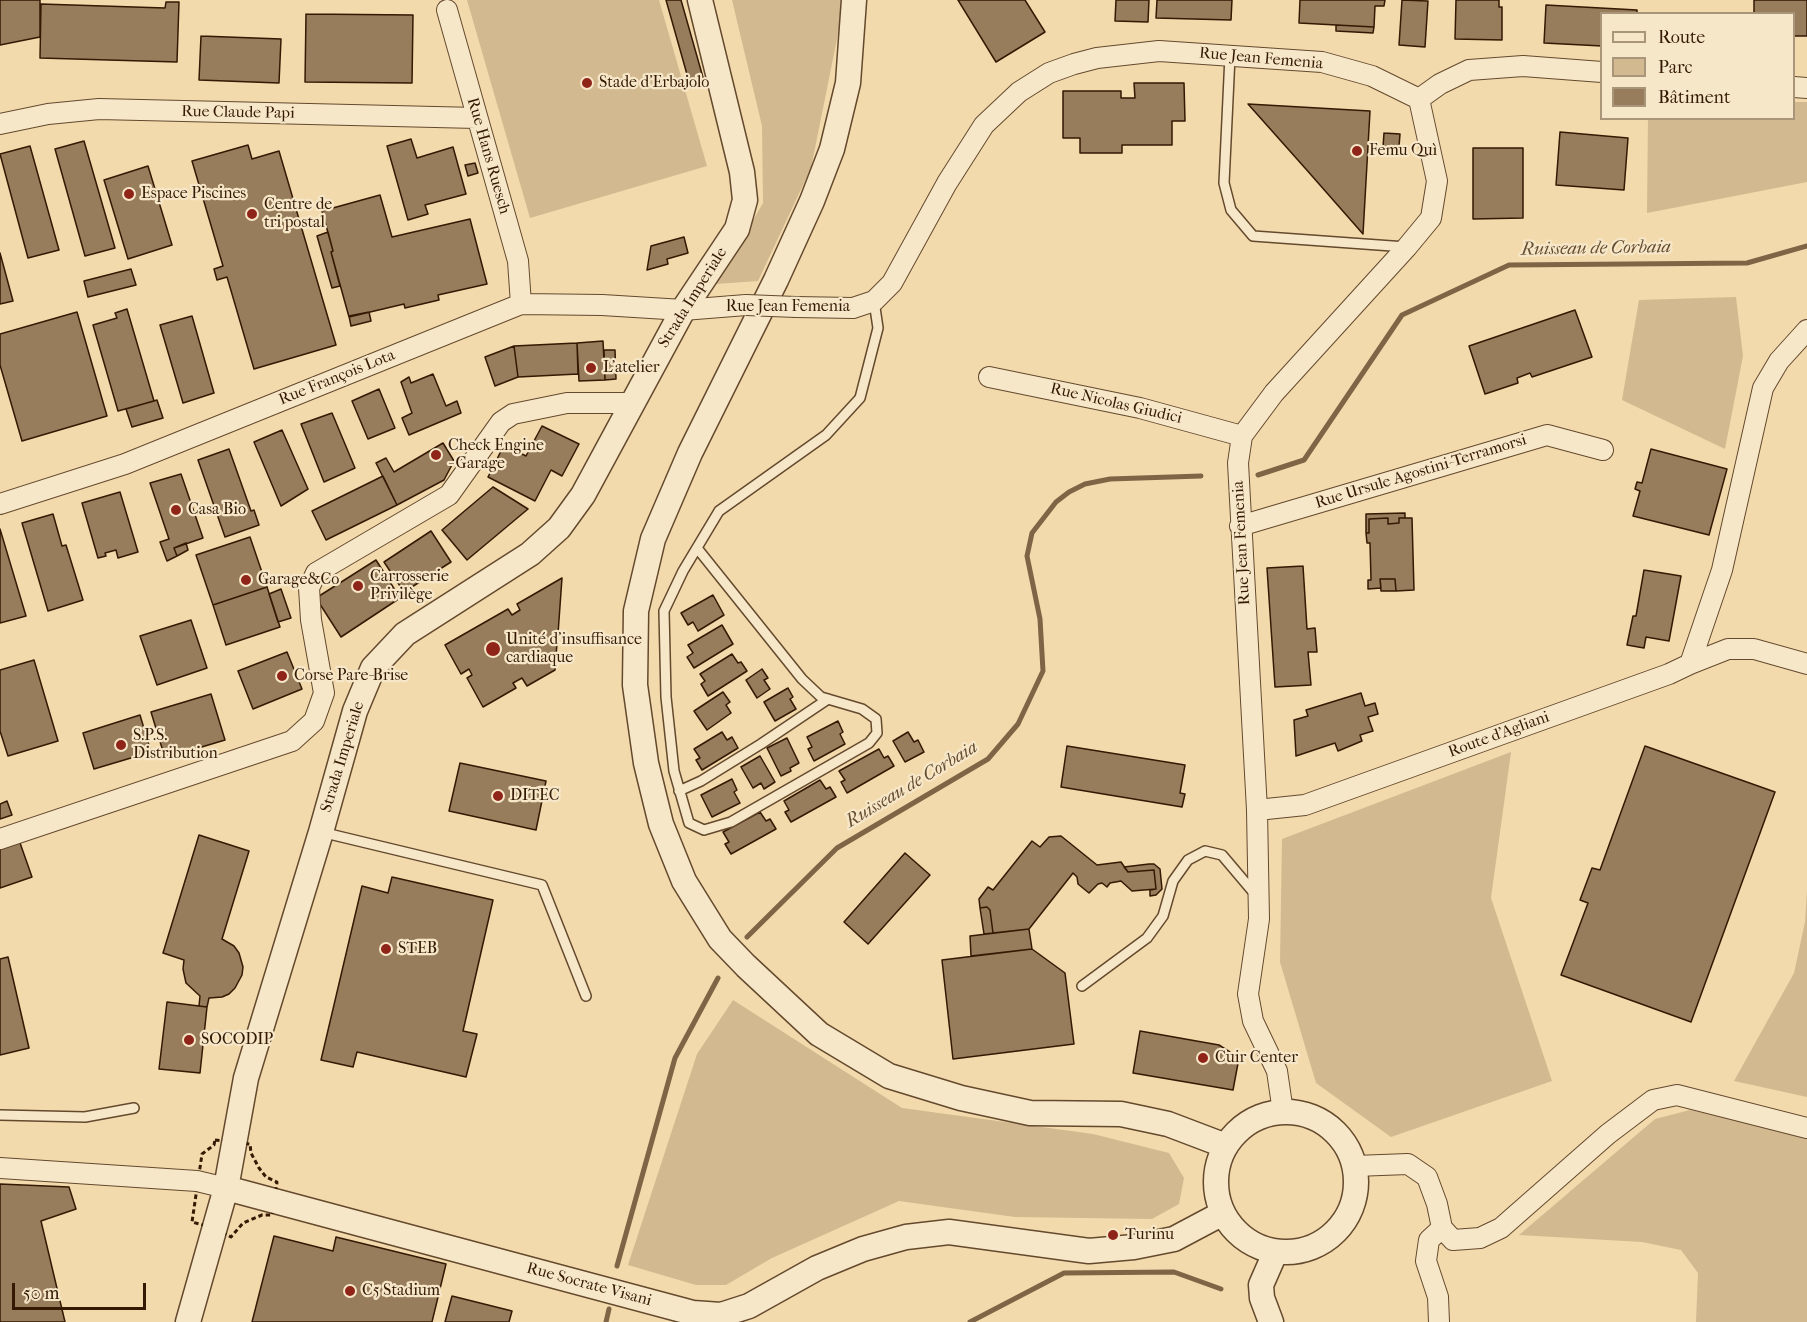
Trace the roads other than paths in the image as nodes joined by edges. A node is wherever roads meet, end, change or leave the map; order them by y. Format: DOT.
graph roads {
  1 [pos="700,0"];
  2 [pos="854,0"];
  3 [pos="447,10"];
  4 [pos="1230,56"];
  5 [pos="1600,72"];
  6 [pos="1419,99"];
  7 [pos="477,118"];
  8 [pos="0,124"];
  9 [pos="1407,247"];
  10 [pos="874,301"];
  11 [pos="520,304"];
  12 [pos="683,310"];
  13 [pos="1807,330"];
  14 [pos="988,377"];
  15 [pos="632,403"];
  16 [pos="1242,436"];
  17 [pos="1603,450"];
  18 [pos="0,504"];
  19 [pos="1240,526"];
  20 [pos="698,548"];
  21 [pos="1690,664"];
  22 [pos="1807,664"];
  23 [pos="828,699"];
  24 [pos="679,791"];
  25 [pos="1257,810"];
  26 [pos="321,832"];
  27 [pos="0,839"];
  28 [pos="1259,898"];
  29 [pos="1082,986"];
  30 [pos="586,996"];
  31 [pos="134,1108"];
  32 [pos="1283,1112"];
  33 [pos="0,1115"];
  34 [pos="1807,1128"];
  35 [pos="1226,1146"];
  36 [pos="1355,1166"];
  37 [pos="0,1168"];
  38 [pos="226,1188"];
  39 [pos="1222,1213"];
  40 [pos="1442,1228"];
  41 [pos="1275,1252"];
  42 [pos="188,1322"];
  43 [pos="1271,1322"];
  44 [pos="1439,1322"];
  1 -- 12 [label="street, Strada Imperiale"];
  2 -- 35 [label="street"];
  3 -- 7 [label="street, Rue Hans Ruesch"];
  4 -- 6 [label="street, Rue Jean Femenia"];
  4 -- 9 [label="lane"];
  4 -- 10 [label="street, Rue Jean Femenia"];
  5 -- 6 [label="street"];
  6 -- 9 [label="street, Rue Jean Femenia"];
  7 -- 8 [label="street, Rue Claude Papi"];
  7 -- 11 [label="street, Rue Hans Ruesch"];
  9 -- 16 [label="street, Rue Jean Femenia"];
  10 -- 12 [label="street, Rue Jean Femenia, bridge"];
  10 -- 20 [label="lane"];
  11 -- 12 [label="street, Rue François Lota"];
  11 -- 18 [label="street, Rue François Lota"];
  12 -- 15 [label="street, Strada Imperiale"];
  13 -- 21 [label="street"];
  14 -- 16 [label="street, Rue Nicolas Giudici"];
  15 -- 26 [label="street, Strada Imperiale"];
  15 -- 27 [label="street"];
  16 -- 19 [label="street, Rue Jean Femenia"];
  17 -- 19 [label="street, Rue Ursule Agostini-Terramorsi"];
  19 -- 25 [label="street, Rue Jean Femenia"];
  20 -- 23 [label="lane"];
  20 -- 24 [label="lane"];
  21 -- 22 [label="street, Route d'Agliani"];
  21 -- 25 [label="street, Route d'Agliani"];
  23 -- 24 [label="lane"];
  23 -- 24 [label="lane"];
  25 -- 28 [label="street"];
  26 -- 30 [label="lane"];
  26 -- 38 [label="street, Strada Imperiale"];
  28 -- 29 [label="lane"];
  28 -- 32 [label="street"];
  31 -- 33 [label="lane"];
  32 -- 35 [label="street"];
  32 -- 36 [label="street"];
  34 -- 40 [label="street"];
  35 -- 39 [label="street"];
  36 -- 40 [label="street"];
  36 -- 41 [label="street"];
  37 -- 38 [label="street"];
  38 -- 39 [label="street, Rue Socrate Visani"];
  38 -- 42 [label="street, Strada Imperiale"];
  39 -- 41 [label="street"];
  40 -- 44 [label="street"];
  41 -- 43 [label="street"];
}
